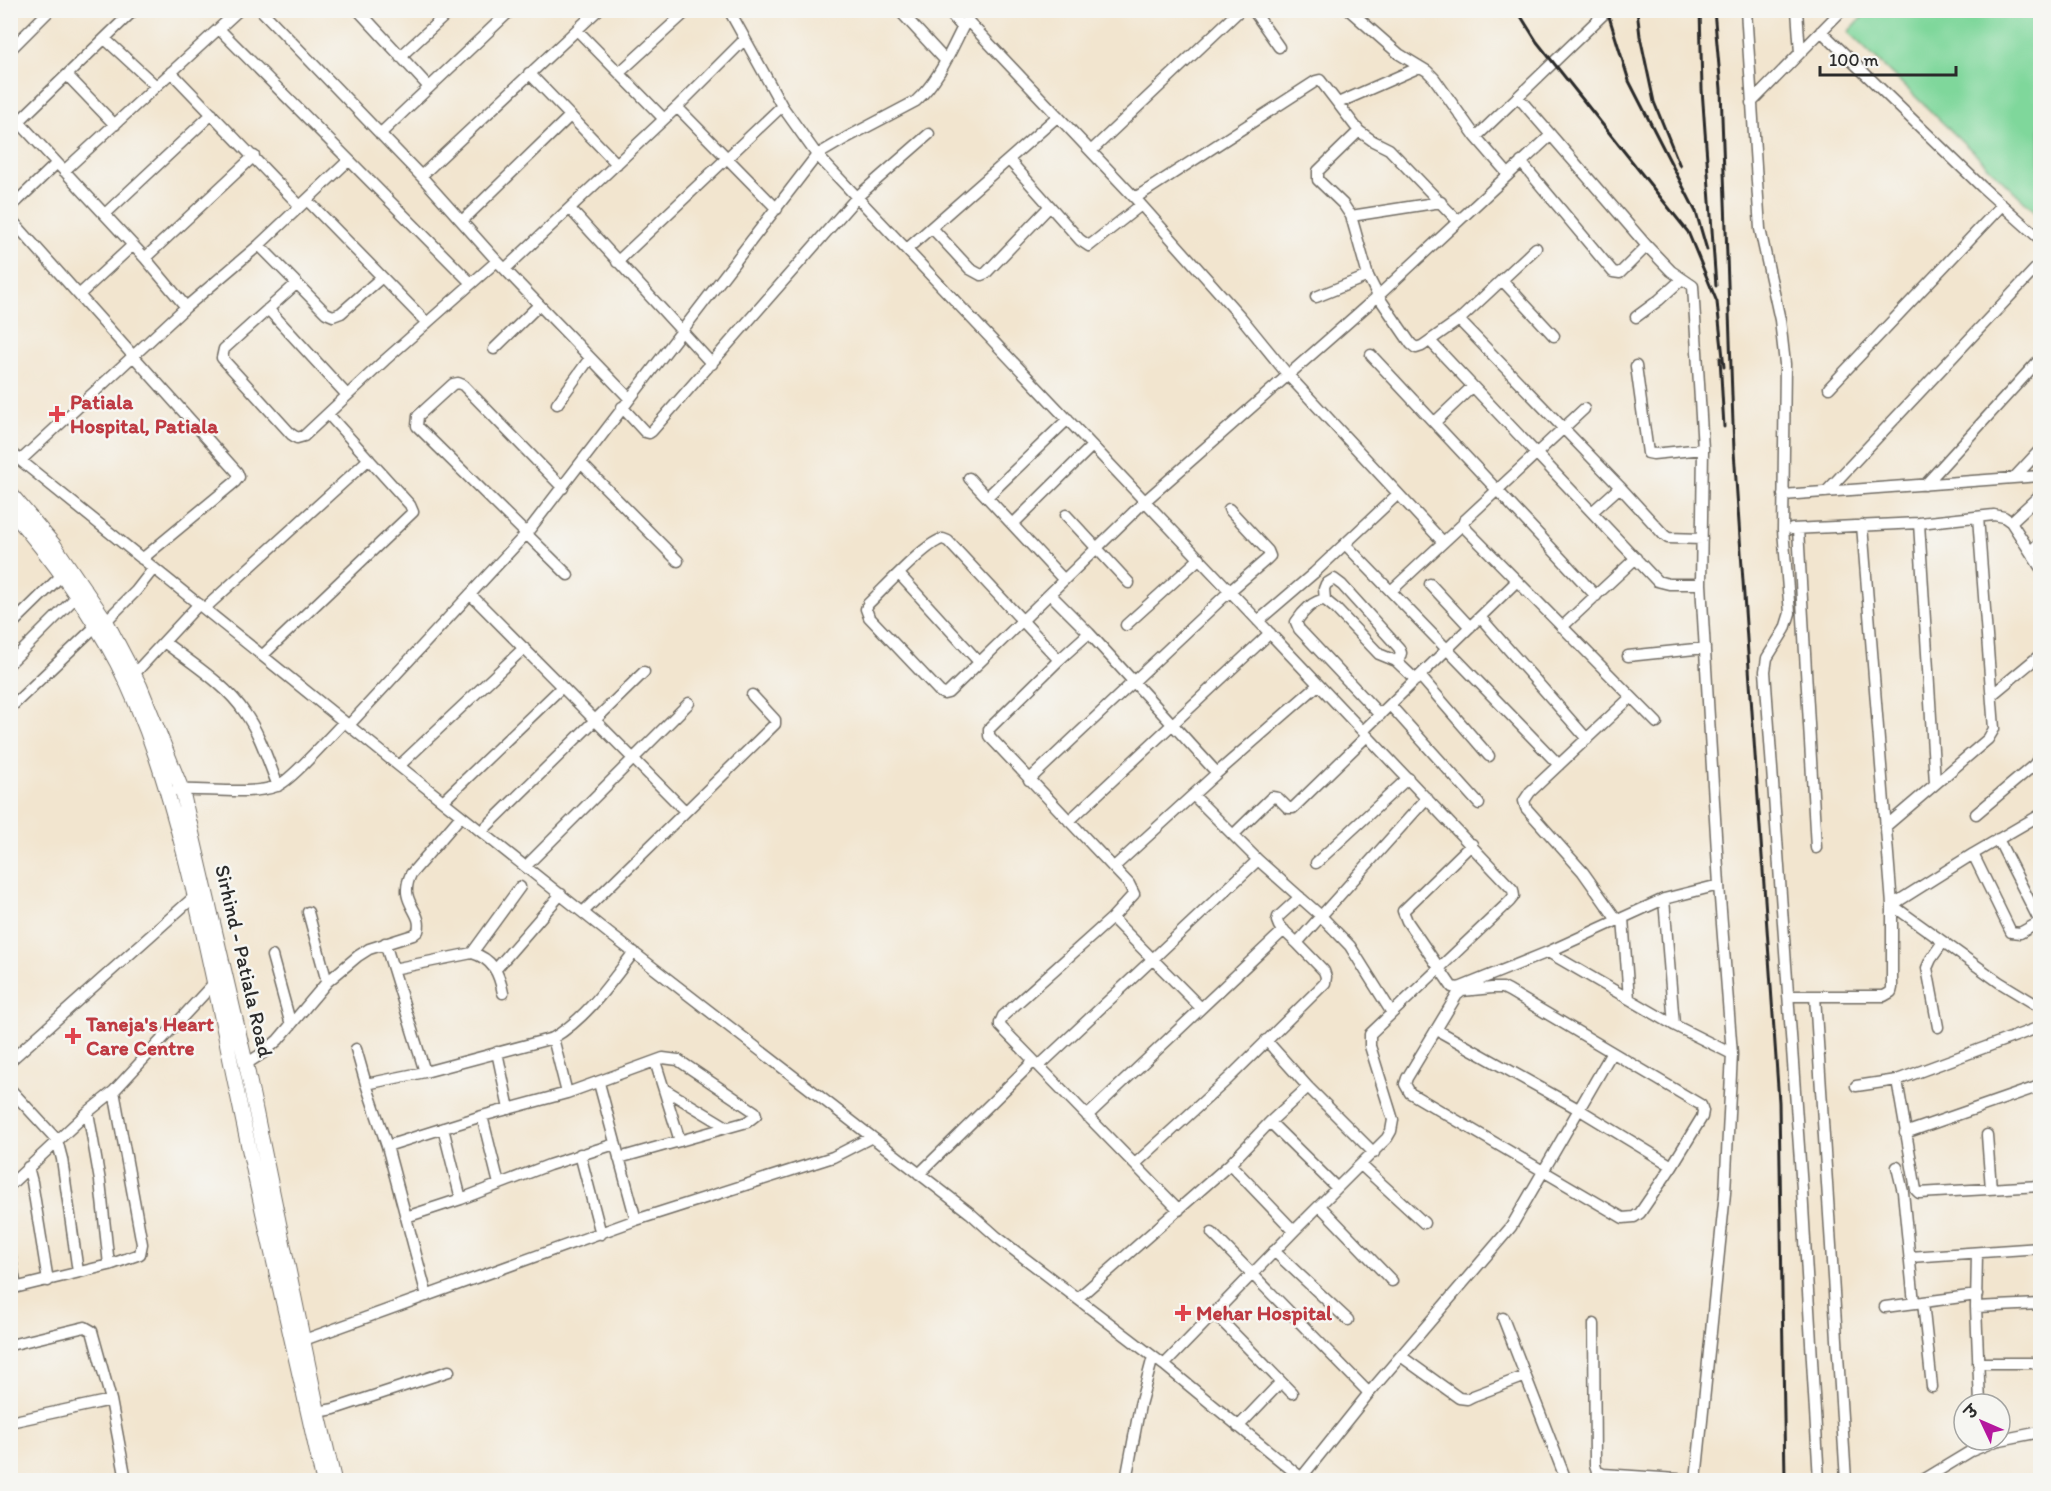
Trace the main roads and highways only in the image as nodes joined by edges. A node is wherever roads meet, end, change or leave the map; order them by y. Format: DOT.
graph roads {
  1 [pos="10,493"];
  2 [pos="10,510"];
  3 [pos="101,624"];
  4 [pos="175,790"];
  5 [pos="323,1480"];
  6 [pos="334,1480"];
  1 -- 3 [label="main road, Sirhind - Patiala Road"];
  2 -- 3 [label="main road"];
  3 -- 4 [label="main road"];
  3 -- 4 [label="main road, Sirhind - Patiala Road"];
  4 -- 5 [label="main road"];
  4 -- 6 [label="main road, Sirhind - Patiala Road"];
}
